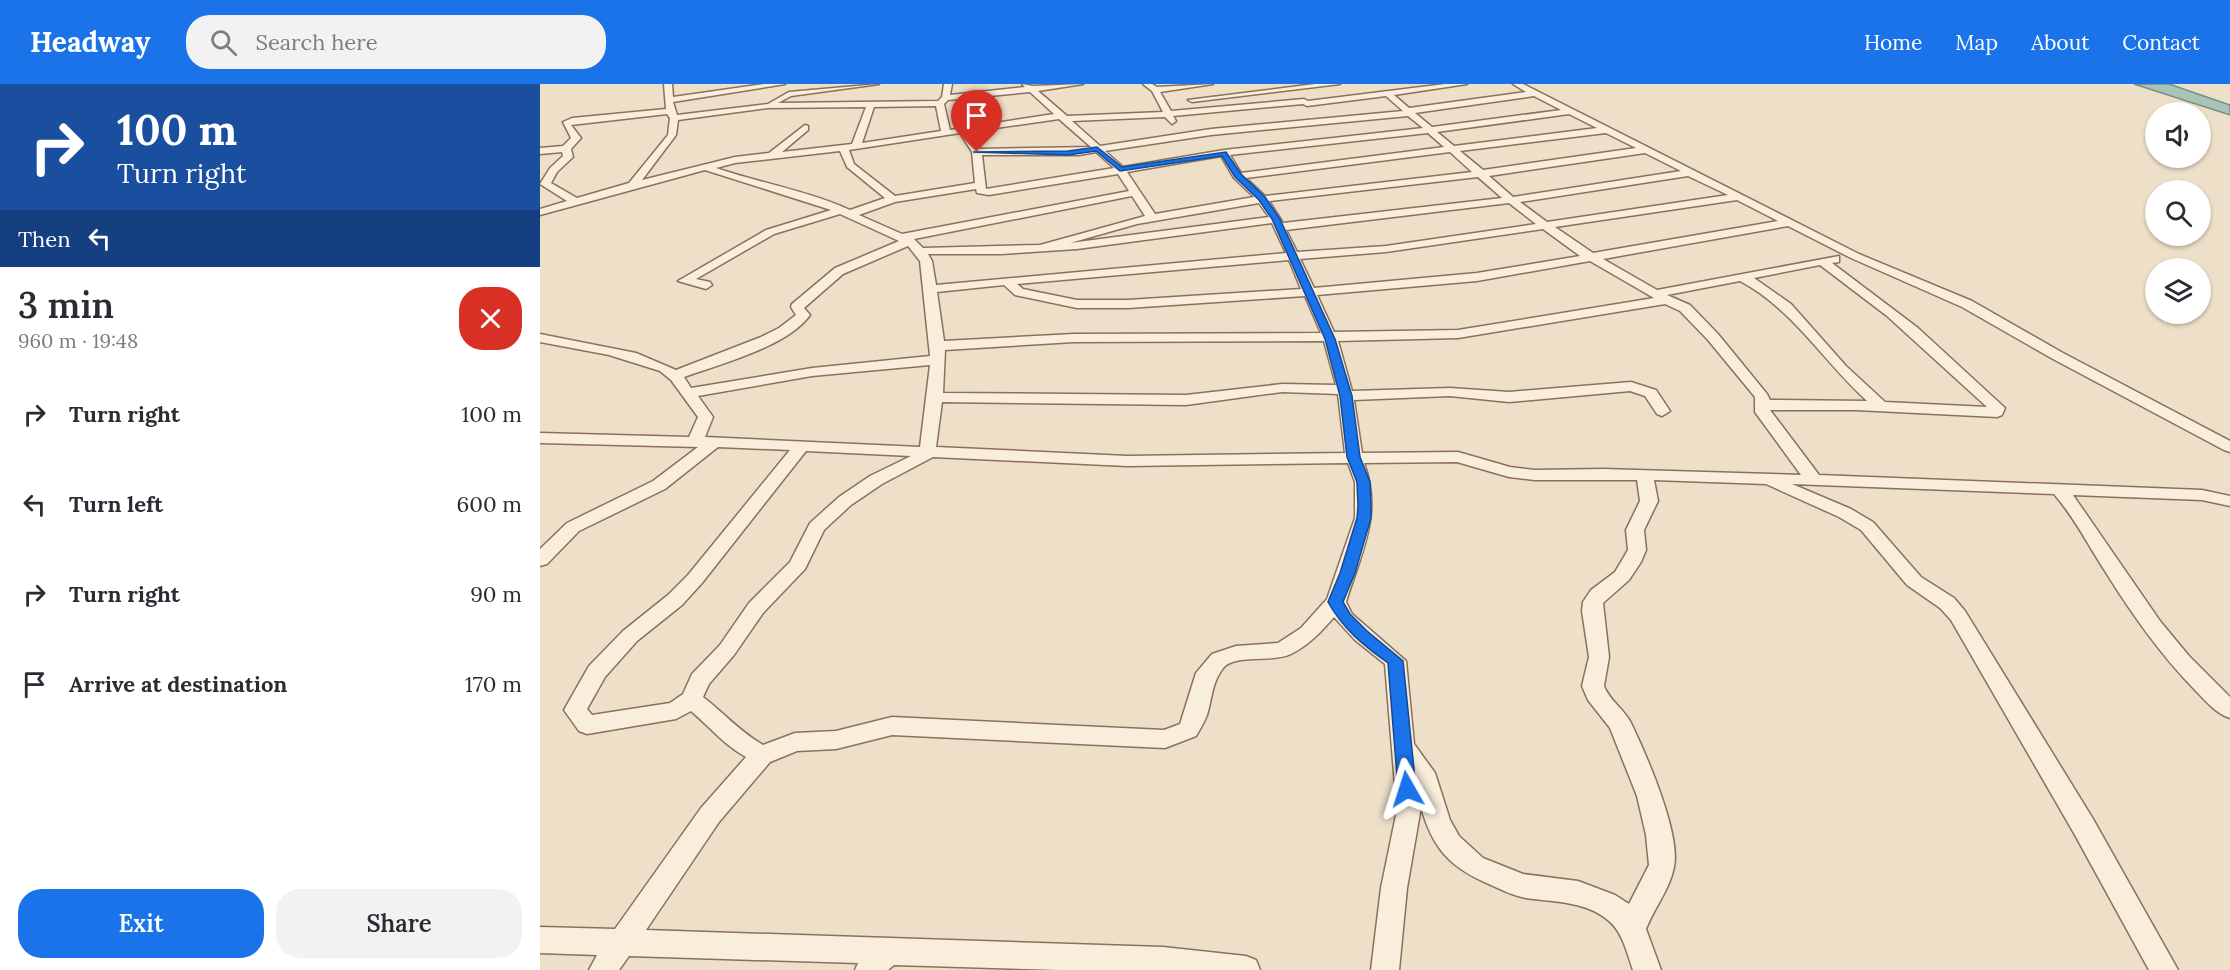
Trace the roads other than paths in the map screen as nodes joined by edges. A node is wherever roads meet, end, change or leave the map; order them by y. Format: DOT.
graph roads {
  1 [pos="668,84"];
  2 [pos="781,84"];
  3 [pos="875,84"];
  4 [pos="948,84"];
  5 [pos="1079,84"];
  6 [pos="1147,84"];
  7 [pos="1209,84"];
  8 [pos="1336,84"];
  9 [pos="1380,84"];
  10 [pos="1463,84"];
  11 [pos="1517,84"];
  12 [pos="1293,86"];
  13 [pos="1028,87"];
  14 [pos="1155,90"];
  15 [pos="1535,93"];
  16 [pos="1392,94"];
  17 [pos="668,100"];
  18 [pos="943,101"];
  19 [pos="1183,102"];
  20 [pos="1172,103"];
  21 [pos="1306,103"];
  22 [pos="1161,105"];
  23 [pos="768,106"];
  24 [pos="870,106"];
  25 [pos="1571,111"];
  26 [pos="1409,112"];
  27 [pos="672,114"];
  28 [pos="1167,114"];
  29 [pos="1061,118"];
  30 [pos="1320,121"];
  31 [pos="805,128"];
  32 [pos="1432,130"];
  33 [pos="1605,130"];
  34 [pos="963,131"];
  35 [pos="946,134"];
  36 [pos="1337,142"];
  37 [pos="856,146"];
  38 [pos="1193,146"];
  39 [pos="844,148"];
  40 [pos="566,149"];
  41 [pos="1097,149"];
  42 [pos="1454,150"];
  43 [pos="1645,150"];
  44 [pos="540,151"];
  45 [pos="977,152"];
  46 [pos="1224,153"];
  47 [pos="773,154"];
  48 [pos="705,167"];
  49 [pos="1120,169"];
  50 [pos="1688,173"];
  51 [pos="1480,175"];
  52 [pos="1238,176"];
  53 [pos="543,185"];
  54 [pos="633,185"];
  55 [pos="980,185"];
  56 [pos="1134,193"];
  57 [pos="558,194"];
  58 [pos="1737,196"];
  59 [pos="540,197"];
  60 [pos="1262,198"];
  61 [pos="892,199"];
  62 [pos="1511,200"];
  63 [pos="574,201"];
  64 [pos="540,212"];
  65 [pos="847,212"];
  66 [pos="1151,217"];
  67 [pos="1279,223"];
  68 [pos="1788,223"];
  69 [pos="1547,226"];
  70 [pos="905,239"];
  71 [pos="1042,248"];
  72 [pos="921,251"];
  73 [pos="1588,255"];
  74 [pos="1293,256"];
  75 [pos="1855,256"];
  76 [pos="1823,262"];
  77 [pos="1744,278"];
  78 [pos="1009,283"];
  79 [pos="706,285"];
  80 [pos="931,289"];
  81 [pos="1311,292"];
  82 [pos="1660,297"];
  83 [pos="540,338"];
  84 [pos="1330,339"];
  85 [pos="938,353"];
  86 [pos="675,375"];
  87 [pos="687,393"];
  88 [pos="1345,393"];
  89 [pos="935,397"];
  90 [pos="1761,405"];
  91 [pos="1882,407"];
  92 [pos="1662,411"];
  93 [pos="540,438"];
  94 [pos="693,442"];
  95 [pos="714,442"];
  96 [pos="801,447"];
  97 [pos="2230,447"];
  98 [pos="927,454"];
  99 [pos="1354,457"];
  100 [pos="1644,475"];
  101 [pos="1764,478"];
  102 [pos="1814,480"];
  103 [pos="2059,490"];
  104 [pos="2202,495"];
  105 [pos="2230,501"];
  106 [pos="2230,515"];
  107 [pos="540,560"];
  108 [pos="1336,602"];
  109 [pos="692,699"];
  110 [pos="2230,710"];
  111 [pos="1403,747"];
  112 [pos="762,755"];
  113 [pos="1632,929"];
  114 [pos="540,940"];
  115 [pos="623,942"];
  116 [pos="878,961"];
  117 [pos="603,970"];
  118 [pos="1246,970"];
  119 [pos="1385,970"];
  120 [pos="1647,970"];
  121 [pos="2164,970"];
  1 -- 17 [label="street"];
  2 -- 17 [label="street"];
  3 -- 23 [label="street"];
  4 -- 18 [label="street"];
  5 -- 13 [label="street"];
  6 -- 14 [label="street"];
  7 -- 14 [label="street"];
  8 -- 12 [label="street"];
  9 -- 16 [label="street"];
  10 -- 16 [label="street"];
  11 -- 15 [label="street"];
  12 -- 19 [label="street"];
  12 -- 21 [label="street"];
  13 -- 18 [label="street"];
  13 -- 29 [label="street"];
  14 -- 22 [label="street"];
  15 -- 25 [label="street"];
  15 -- 26 [label="street"];
  16 -- 21 [label="street"];
  16 -- 26 [label="street"];
  17 -- 27 [label="street"];
  18 -- 24 [label="street"];
  18 -- 35 [label="street"];
  20 -- 22 [label="street"];
  21 -- 28 [label="street"];
  21 -- 30 [label="street"];
  22 -- 28 [label="street"];
  23 -- 24 [label="street"];
  23 -- 27 [label="street"];
  24 -- 37 [label="street"];
  25 -- 32 [label="street"];
  25 -- 33 [label="street"];
  26 -- 30 [label="street"];
  26 -- 32 [label="street"];
  27 -- 40 [label="street"];
  27 -- 54 [label="street"];
  28 -- 29 [label="street"];
  28 -- 38 [label="street"];
  29 -- 34 [label="street"];
  29 -- 41 [label="street"];
  30 -- 36 [label="street"];
  30 -- 38 [label="street"];
  31 -- 47 [label="street"];
  32 -- 36 [label="street"];
  32 -- 42 [label="street"];
  33 -- 42 [label="street"];
  33 -- 43 [label="street"];
  34 -- 35 [label="street"];
  34 -- 45 [label="street"];
  35 -- 37 [label="street"];
  36 -- 46 [label="street"];
  37 -- 39 [label="street"];
  38 -- 41 [label="street"];
  38 -- 46 [label="street"];
  38 -- 49 [label="street"];
  39 -- 47 [label="street"];
  39 -- 61 [label="street"];
  40 -- 44 [label="street"];
  40 -- 53 [label="street"];
  41 -- 45 [label="street"];
  41 -- 49 [label="street"];
  42 -- 51 [label="street"];
  42 -- 52 [label="street"];
  43 -- 50 [label="street"];
  43 -- 51 [label="street"];
  45 -- 55 [label="street"];
  46 -- 52 [label="street"];
  47 -- 48 [label="street"];
  48 -- 54 [label="street"];
  48 -- 65 [label="street"];
  49 -- 55 [label="street"];
  49 -- 56 [label="street"];
  50 -- 58 [label="street"];
  50 -- 62 [label="street"];
  51 -- 60 [label="street"];
  51 -- 62 [label="street"];
  52 -- 60 [label="street"];
  53 -- 57 [label="street"];
  54 -- 63 [label="street"];
  55 -- 61 [label="street"];
  56 -- 66 [label="street"];
  56 -- 70 [label="street"];
  57 -- 59 [label="street"];
  57 -- 63 [label="street"];
  58 -- 68 [label="street"];
  58 -- 69 [label="street"];
  60 -- 66 [label="street"];
  60 -- 67 [label="street"];
  61 -- 65 [label="street"];
  62 -- 67 [label="street"];
  62 -- 69 [label="street"];
  63 -- 64 [label="street"];
  65 -- 70 [label="street"];
  65 -- 79 [label="street"];
  66 -- 71 [label="street"];
  67 -- 71 [label="street"];
  67 -- 74 [label="street"];
  68 -- 73 [label="street"];
  68 -- 75 [label="street"];
  69 -- 73 [label="street"];
  69 -- 74 [label="street"];
  70 -- 72 [label="street"];
  70 -- 86 [label="street"];
  71 -- 72 [label="street"];
  72 -- 80 [label="street"];
  73 -- 81 [label="street"];
  73 -- 82 [label="street"];
  74 -- 78 [label="street"];
  74 -- 81 [label="street"];
  75 -- 76 [label="street"];
  75 -- 97 [label="street"];
  76 -- 77 [label="street"];
  76 -- 91 [label="street"];
  77 -- 82 [label="street"];
  77 -- 91 [label="street"];
  78 -- 80 [label="street"];
  78 -- 81 [label="street"];
  80 -- 85 [label="street"];
  81 -- 84 [label="street"];
  82 -- 84 [label="street"];
  82 -- 90 [label="street"];
  83 -- 86 [label="street"];
  84 -- 85 [label="street"];
  84 -- 88 [label="street"];
  85 -- 87 [label="street"];
  85 -- 89 [label="street"];
  86 -- 87 [label="street"];
  87 -- 94 [label="street"];
  88 -- 89 [label="street"];
  88 -- 92 [label="street"];
  88 -- 99 [label="street"];
  89 -- 98 [label="street"];
  90 -- 91 [label="street"];
  90 -- 102 [label="street"];
  93 -- 94 [label="street"];
  94 -- 95 [label="street"];
  95 -- 96 [label="street"];
  95 -- 107 [label="street"];
  96 -- 98 [label="street"];
  96 -- 109 [label="street"];
  98 -- 99 [label="street"];
  98 -- 109 [label="street"];
  99 -- 100 [label="street"];
  99 -- 108 [label="street"];
  100 -- 101 [label="street"];
  100 -- 113 [label="street"];
  101 -- 102 [label="street"];
  101 -- 121 [label="street"];
  102 -- 103 [label="street"];
  103 -- 104 [label="street"];
  103 -- 110 [label="street"];
  104 -- 105 [label="street"];
  104 -- 106 [label="street"];
  108 -- 111 [label="street"];
  108 -- 112 [label="street"];
  109 -- 112 [label="street"];
  111 -- 113 [label="street"];
  111 -- 119 [label="street"];
  112 -- 115 [label="street"];
  113 -- 120 [label="street"];
  114 -- 115 [label="street"];
  115 -- 116 [label="street"];
  115 -- 117 [label="street"];
  116 -- 118 [label="street"];
}
